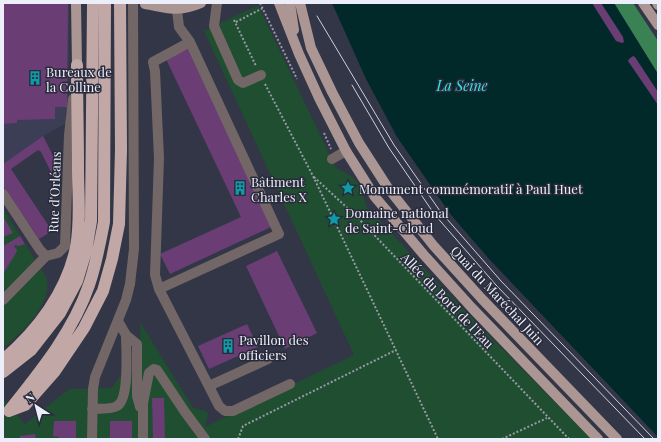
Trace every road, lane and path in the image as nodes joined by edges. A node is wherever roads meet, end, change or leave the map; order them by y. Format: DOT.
graph roads {
  1 [pos="76,3"];
  2 [pos="93,3"];
  3 [pos="105,3"];
  4 [pos="120,3"];
  5 [pos="132,3"];
  6 [pos="201,3"];
  7 [pos="217,3"];
  8 [pos="279,3"];
  9 [pos="290,3"];
  10 [pos="643,3"];
  11 [pos="145,4"];
  12 [pos="300,5"];
  13 [pos="263,8"];
  14 [pos="177,10"];
  15 [pos="658,25"];
  16 [pos="190,42"];
  17 [pos="299,54"];
  18 [pos="77,65"];
  19 [pos="261,75"];
  20 [pos="346,151"];
  21 [pos="332,159"];
  22 [pos="98,176"];
  23 [pos="313,176"];
  24 [pos="3,194"];
  25 [pos="6,206"];
  26 [pos="46,256"];
  27 [pos="159,288"];
  28 [pos="3,300"];
  29 [pos="118,321"];
  30 [pos="126,334"];
  31 [pos="396,350"];
  32 [pos="268,358"];
  33 [pos="3,360"];
  34 [pos="3,372"];
  35 [pos="290,384"];
  36 [pos="209,386"];
  37 [pos="92,409"];
  38 [pos="143,416"];
  39 [pos="547,418"];
  40 [pos="92,439"];
  41 [pos="143,439"];
  42 [pos="206,439"];
  43 [pos="238,439"];
  44 [pos="438,439"];
  45 [pos="502,439"];
  46 [pos="569,439"];
  47 [pos="598,439"];
  48 [pos="617,439"];
  1 -- 18 [label="main road"];
  2 -- 22 [label="highway"];
  3 -- 22 [label="highway"];
  4 -- 22 [label="highway"];
  5 -- 29 [label="street"];
  6 -- 14 [label="main road"];
  7 -- 19 [label="street"];
  8 -- 17 [label="main road"];
  9 -- 17 [label="main road"];
  10 -- 15 [label="main road"];
  11 -- 14 [label="main road"];
  12 -- 48 [label="main road, Quai du Maréchal Juin"];
  13 -- 19 [label="path"];
  14 -- 16 [label="street"];
  16 -- 27 [label="street"];
  16 -- 27 [label="street"];
  17 -- 20 [label="main road, Quai du Maréchal Juin"];
  18 -- 26 [label="street, Rue d'Orléans"];
  18 -- 33 [label="highway"];
  19 -- 23 [label="path"];
  20 -- 21 [label="street"];
  20 -- 47 [label="main road, Quai du Maréchal Juin"];
  22 -- 34 [label="highway"];
  23 -- 31 [label="path"];
  23 -- 39 [label="path, Allée du Bord de l'Eau"];
  24 -- 25 [label="street, Rue d'Orléans"];
  25 -- 26 [label="street, Rue d'Orléans"];
  26 -- 28 [label="street"];
  27 -- 36 [label="street"];
  29 -- 30 [label="street"];
  29 -- 37 [label="street"];
  30 -- 37 [label="street"];
  30 -- 38 [label="street"];
  31 -- 43 [label="path"];
  31 -- 44 [label="path"];
  32 -- 36 [label="street"];
  35 -- 36 [label="street"];
  37 -- 40 [label="street"];
  38 -- 41 [label="street"];
  38 -- 42 [label="street"];
  39 -- 45 [label="path"];
  39 -- 46 [label="path, Allée du Bord de l'Eau"];
}
